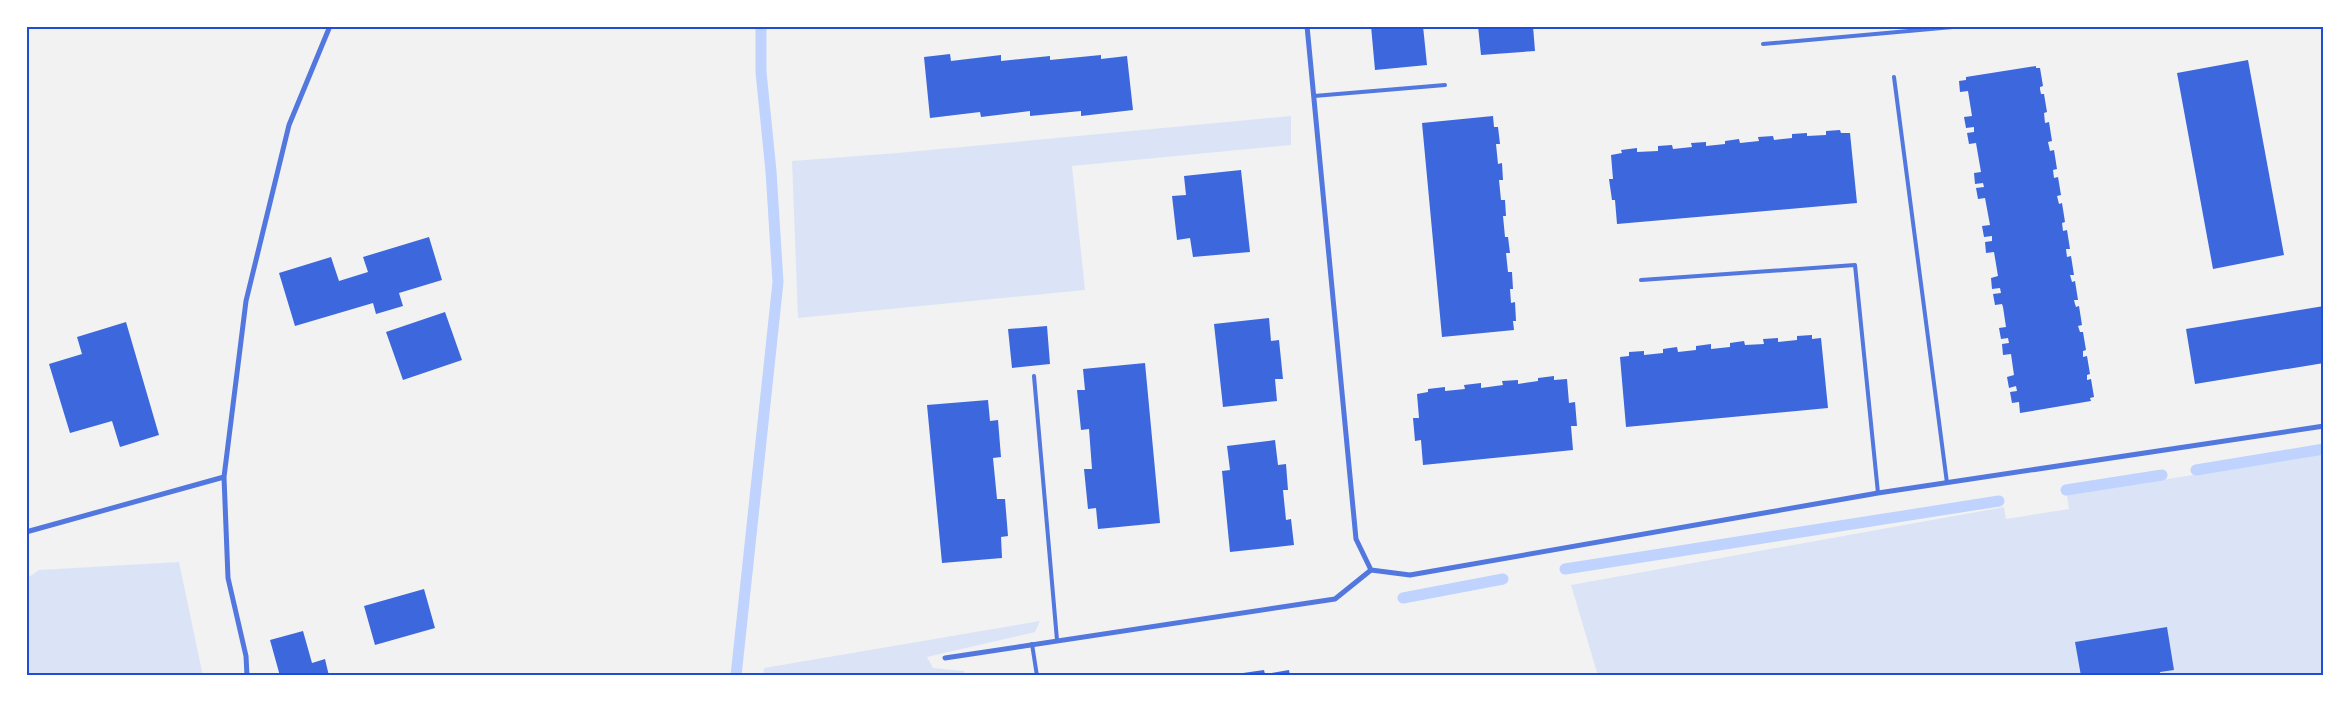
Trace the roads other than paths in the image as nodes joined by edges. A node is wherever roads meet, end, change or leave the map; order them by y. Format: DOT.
graph roads {
  1 [pos="330,26"];
  2 [pos="1307,26"];
  3 [pos="1964,26"];
  4 [pos="1763,44"];
  5 [pos="1894,77"];
  6 [pos="1444,85"];
  7 [pos="1314,96"];
  8 [pos="1641,280"];
  9 [pos="1034,376"];
  10 [pos="2324,426"];
  11 [pos="224,477"];
  12 [pos="1947,483"];
  13 [pos="1878,493"];
  14 [pos="26,532"];
  15 [pos="1371,570"];
  16 [pos="1057,640"];
  17 [pos="1032,644"];
  18 [pos="945,658"];
  19 [pos="247,676"];
  20 [pos="1037,676"];
  1 -- 11 [label="street"];
  2 -- 7 [label="street"];
  3 -- 4 [label="lane"];
  5 -- 12 [label="lane"];
  6 -- 7 [label="lane"];
  7 -- 15 [label="street"];
  8 -- 13 [label="lane"];
  9 -- 16 [label="lane"];
  10 -- 12 [label="street"];
  11 -- 14 [label="street"];
  11 -- 19 [label="street"];
  12 -- 13 [label="street"];
  13 -- 15 [label="street"];
  15 -- 16 [label="street"];
  16 -- 17 [label="street"];
  17 -- 18 [label="street"];
  17 -- 20 [label="lane"];
}
